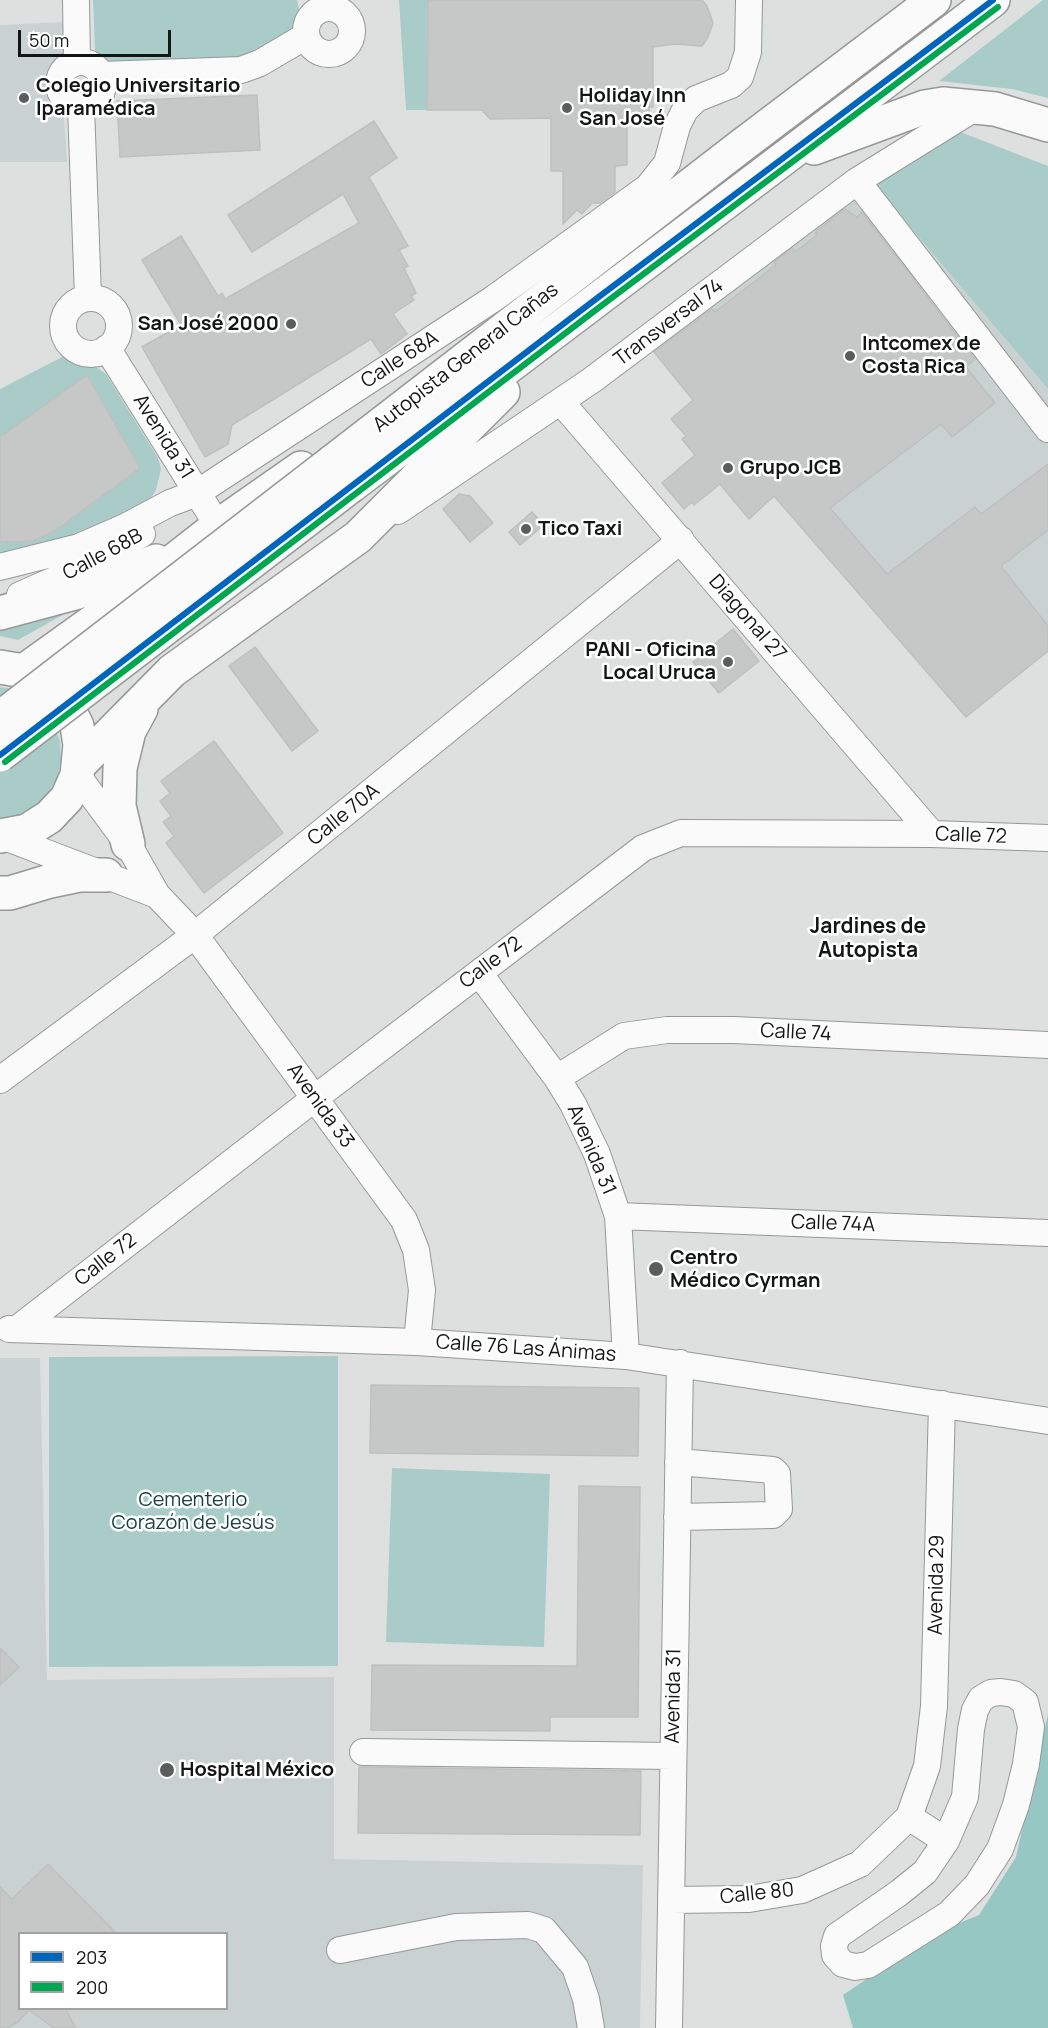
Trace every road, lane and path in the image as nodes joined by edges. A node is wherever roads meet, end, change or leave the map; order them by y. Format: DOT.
graph roads {
  1 [pos="76,0"];
  2 [pos="749,0"];
  3 [pos="933,0"];
  4 [pos="993,0"];
  5 [pos="306,36"];
  6 [pos="77,62"];
  7 [pos="101,75"];
  8 [pos="978,106"];
  9 [pos="81,107"];
  10 [pos="1048,125"];
  11 [pos="779,161"];
  12 [pos="857,181"];
  13 [pos="567,281"];
  14 [pos="88,297"];
  15 [pos="592,302"];
  16 [pos="107,348"];
  17 [pos="561,402"];
  18 [pos="1048,429"];
  19 [pos="341,474"];
  20 [pos="197,493"];
  21 [pos="218,526"];
  22 [pos="358,537"];
  23 [pos="681,540"];
  24 [pos="191,547"];
  25 [pos="0,567"];
  26 [pos="126,598"];
  27 [pos="0,603"];
  28 [pos="0,613"];
  29 [pos="12,669"];
  30 [pos="172,671"];
  31 [pos="147,698"];
  32 [pos="0,718"];
  33 [pos="0,755"];
  34 [pos="79,769"];
  35 [pos="932,834"];
  36 [pos="1,836"];
  37 [pos="1048,838"];
  38 [pos="128,843"];
  39 [pos="106,874"];
  40 [pos="0,893"];
  41 [pos="157,895"];
  42 [pos="195,935"];
  43 [pos="479,973"];
  44 [pos="1048,1045"];
  45 [pos="557,1078"];
  46 [pos="0,1080"];
  47 [pos="315,1098"];
  48 [pos="618,1216"];
  49 [pos="1048,1233"];
  50 [pos="8,1329"];
  51 [pos="417,1342"];
  52 [pos="626,1356"];
  53 [pos="680,1363"];
  54 [pos="942,1404"];
  55 [pos="1048,1421"];
  56 [pos="678,1462"];
  57 [pos="677,1517"];
  58 [pos="363,1752"];
  59 [pos="673,1756"];
  60 [pos="927,1766"];
  61 [pos="909,1817"];
  62 [pos="946,1841"];
  63 [pos="671,1900"];
  64 [pos="339,1950"];
  65 [pos="591,2028"];
  66 [pos="669,2028"];
  1 -- 6 [label="street"];
  2 -- 20 [label="street, Calle 68A"];
  3 -- 13 [label="main road, Autopista General Cañas"];
  4 -- 11 [label="main road, Autopista General Cañas"];
  5 -- 7 [label="street"];
  6 -- 7 [label="street"];
  6 -- 9 [label="street"];
  7 -- 9 [label="street"];
  8 -- 10 [label="main road"];
  8 -- 11 [label="main road"];
  8 -- 12 [label="street, Transversal 74"];
  9 -- 14 [label="street"];
  11 -- 15 [label="main road, Autopista General Cañas"];
  12 -- 17 [label="street, Transversal 74"];
  12 -- 18 [label="street"];
  13 -- 19 [label="main road, Autopista General Cañas"];
  13 -- 21 [label="main road"];
  14 -- 16 [label="street"];
  14 -- 16 [label="street"];
  15 -- 19 [label="main road, Autopista General Cañas"];
  15 -- 22 [label="main road"];
  16 -- 20 [label="street, Avenida 31"];
  17 -- 22 [label="street, Transversal 74"];
  17 -- 23 [label="street, Diagonal 27"];
  19 -- 32 [label="main road, Autopista General Cañas, bridge"];
  19 -- 33 [label="main road, Autopista General Cañas, bridge"];
  20 -- 21 [label="street, Avenida 31"];
  20 -- 25 [label="street, Calle 68A"];
  20 -- 27 [label="street, Calle 68B"];
  21 -- 24 [label="main road"];
  22 -- 30 [label="main road"];
  23 -- 35 [label="street, Diagonal 27"];
  23 -- 42 [label="street, Calle 70A"];
  24 -- 26 [label="main road"];
  24 -- 28 [label="main road"];
  26 -- 29 [label="main road"];
  26 -- 30 [label="main road"];
  29 -- 34 [label="main road"];
  30 -- 31 [label="main road"];
  31 -- 34 [label="main road"];
  31 -- 38 [label="main road"];
  34 -- 36 [label="main road"];
  34 -- 38 [label="street, Avenida 33"];
  35 -- 37 [label="street, Calle 72"];
  35 -- 43 [label="street, Calle 72"];
  36 -- 39 [label="street, Avenida 33"];
  38 -- 41 [label="street, Avenida 33"];
  39 -- 40 [label="main road"];
  39 -- 41 [label="street, Avenida 33"];
  41 -- 42 [label="street, Avenida 33"];
  42 -- 46 [label="street, Calle 70A"];
  42 -- 47 [label="street, Avenida 33"];
  43 -- 45 [label="street, Avenida 31"];
  43 -- 47 [label="street, Calle 72"];
  44 -- 45 [label="street, Calle 74"];
  45 -- 48 [label="street, Avenida 31"];
  47 -- 50 [label="street, Calle 72"];
  47 -- 51 [label="street, Avenida 33"];
  48 -- 49 [label="street, Calle 74A"];
  48 -- 52 [label="street, Avenida 31"];
  50 -- 51 [label="street, Calle 76 Las Ánimas"];
  51 -- 52 [label="street, Calle 76 Las Ánimas"];
  52 -- 53 [label="street, Calle 76 Las Ánimas"];
  53 -- 54 [label="street, Calle 76 Las Ánimas"];
  53 -- 56 [label="street, Avenida 31"];
  54 -- 55 [label="street, Calle 76 Las Ánimas"];
  54 -- 60 [label="street, Avenida 29"];
  56 -- 57 [label="street, Avenida 31"];
  56 -- 57 [label="street"];
  57 -- 59 [label="street, Avenida 31"];
  58 -- 59 [label="street"];
  59 -- 63 [label="street, Avenida 31"];
  60 -- 61 [label="street, Calle 80"];
  61 -- 62 [label="street"];
  61 -- 63 [label="street, Calle 80"];
  62 -- 62 [label="street"];
  63 -- 66 [label="street, Avenida 31"];
  64 -- 65 [label="street"];
}
